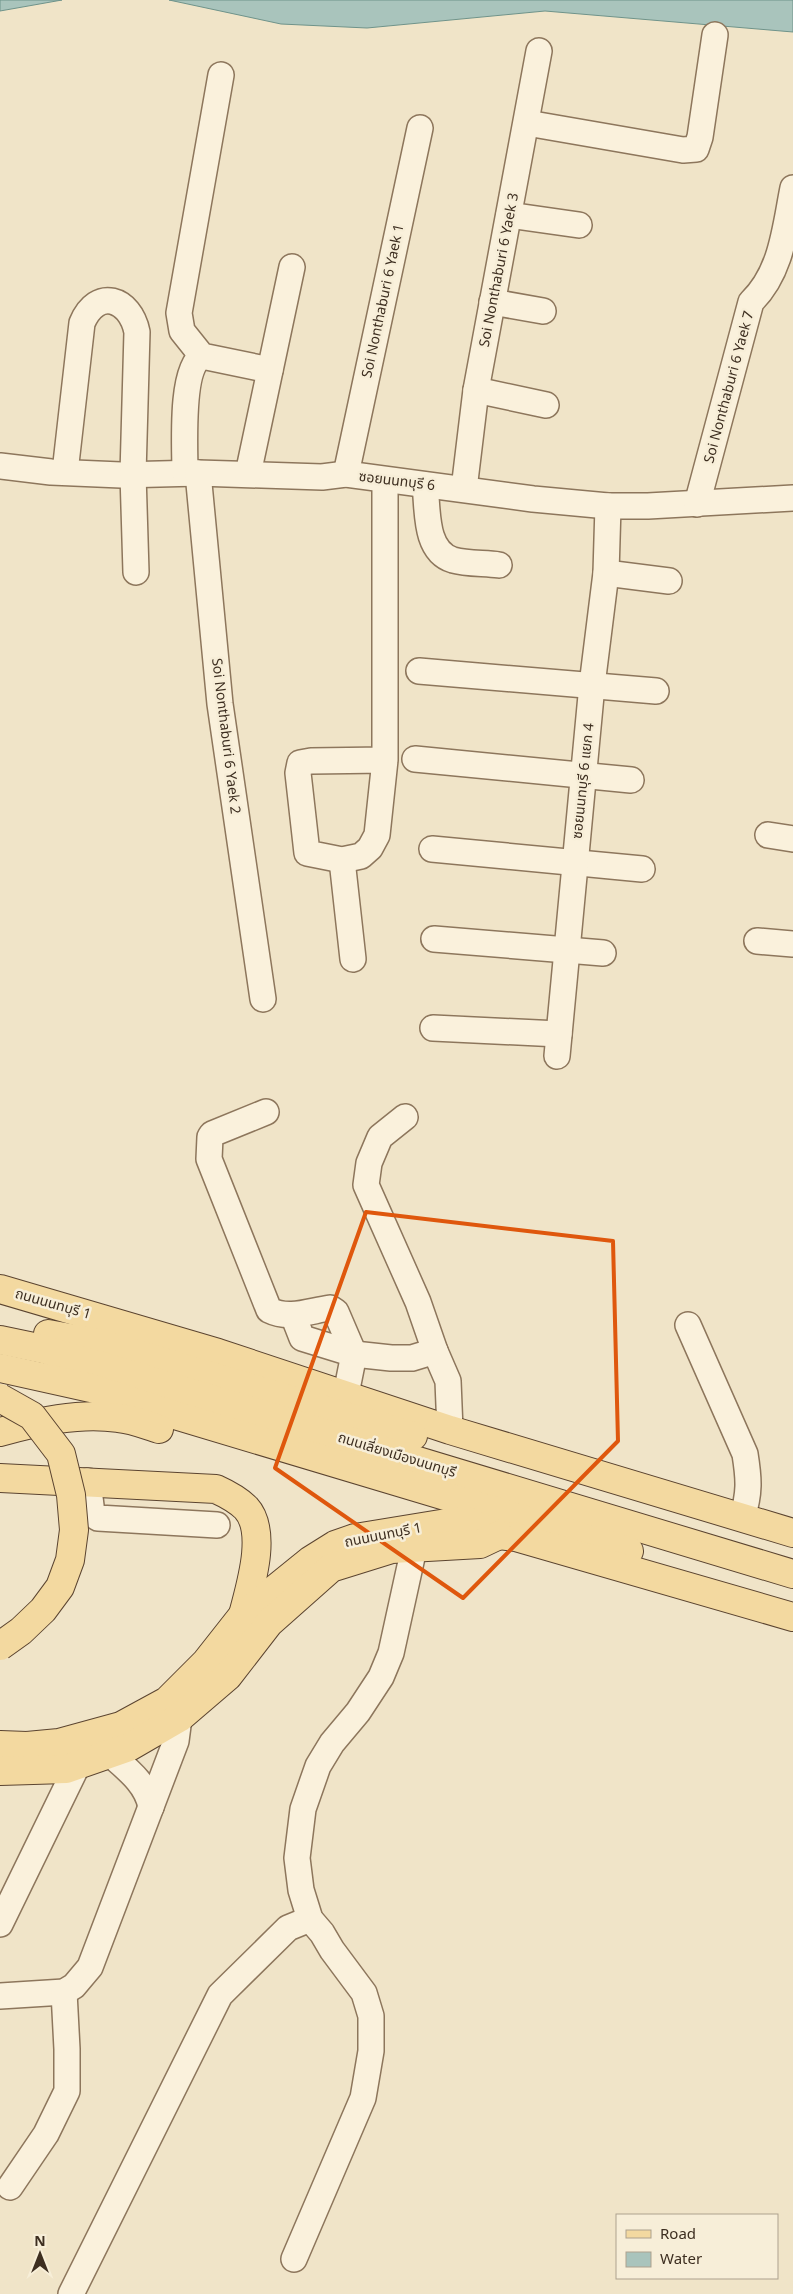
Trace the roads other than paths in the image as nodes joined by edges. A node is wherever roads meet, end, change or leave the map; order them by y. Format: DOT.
graph roads {
  1 [pos="715,35"];
  2 [pos="539,51"];
  3 [pos="221,75"];
  4 [pos="527,123"];
  5 [pos="420,128"];
  6 [pos="793,188"];
  7 [pos="509,214"];
  8 [pos="579,225"];
  9 [pos="292,267"];
  10 [pos="492,302"];
  11 [pos="543,311"];
  12 [pos="202,356"];
  13 [pos="270,370"];
  14 [pos="476,390"];
  15 [pos="546,405"];
  16 [pos="0,466"];
  17 [pos="65,472"];
  18 [pos="192,473"];
  19 [pos="133,474"];
  20 [pos="248,474"];
  21 [pos="346,474"];
  22 [pos="385,480"];
  23 [pos="426,484"];
  24 [pos="464,489"];
  25 [pos="793,498"];
  26 [pos="697,504"];
  27 [pos="608,506"];
  28 [pos="499,565"];
  29 [pos="136,572"];
  30 [pos="606,573"];
  31 [pos="669,581"];
  32 [pos="419,671"];
  33 [pos="592,685"];
  34 [pos="656,691"];
  35 [pos="416,759"];
  36 [pos="384,760"];
  37 [pos="583,774"];
  38 [pos="631,780"];
  39 [pos="768,835"];
  40 [pos="793,839"];
  41 [pos="432,849"];
  42 [pos="342,860"];
  43 [pos="575,862"];
  44 [pos="642,870"];
  45 [pos="434,939"];
  46 [pos="757,941"];
  47 [pos="793,944"];
  48 [pos="568,949"];
  49 [pos="602,953"];
  50 [pos="353,959"];
  51 [pos="263,999"];
  52 [pos="433,1028"];
  53 [pos="266,1112"];
  54 [pos="405,1117"];
  55 [pos="0,1288"];
  56 [pos="0,1304"];
  57 [pos="293,1315"];
  58 [pos="688,1325"];
  59 [pos="0,1334"];
  60 [pos="0,1340"];
  61 [pos="435,1352"];
  62 [pos="354,1354"];
  63 [pos="0,1368"];
  64 [pos="228,1380"];
  65 [pos="346,1394"];
  66 [pos="0,1398"];
  67 [pos="450,1430"];
  68 [pos="0,1432"];
  69 [pos="0,1478"];
  70 [pos="88,1481"];
  71 [pos="742,1518"];
  72 [pos="465,1520"];
  73 [pos="217,1525"];
  74 [pos="793,1533"];
  75 [pos="499,1535"];
  76 [pos="414,1548"];
  77 [pos="793,1550"];
  78 [pos="793,1574"];
  79 [pos="793,1601"];
  80 [pos="243,1614"];
  81 [pos="793,1617"];
  82 [pos="0,1646"];
  83 [pos="179,1718"];
  84 [pos="0,1745"];
  85 [pos="110,1754"];
  86 [pos="78,1764"];
  87 [pos="0,1771"];
  88 [pos="151,1807"];
  89 [pos="310,1919"];
  90 [pos="0,1924"];
  91 [pos="64,1992"];
  92 [pos="0,1996"];
  93 [pos="10,2187"];
  94 [pos="294,2259"];
  95 [pos="71,2294"];
  1 -- 4 [label="street"];
  2 -- 4 [label="street, Soi Nonthaburi 6 Yaek 3"];
  3 -- 12 [label="street"];
  4 -- 7 [label="street, Soi Nonthaburi 6 Yaek 3"];
  5 -- 21 [label="street, Soi Nonthaburi 6 Yaek 1"];
  6 -- 26 [label="street, Soi Nonthaburi 6 Yaek 7"];
  7 -- 8 [label="street"];
  7 -- 10 [label="street, Soi Nonthaburi 6 Yaek 3"];
  9 -- 13 [label="street"];
  10 -- 11 [label="street"];
  10 -- 14 [label="street, Soi Nonthaburi 6 Yaek 3"];
  12 -- 13 [label="street"];
  12 -- 18 [label="street, Soi Nonthaburi 6 Yaek 2"];
  13 -- 20 [label="street"];
  14 -- 15 [label="street"];
  14 -- 24 [label="street, Soi Nonthaburi 6 Yaek 3"];
  16 -- 17 [label="street, ซอยนนทบุรี 6"];
  17 -- 19 [label="street, ซอยนนทบุรี 6"];
  17 -- 19 [label="street"];
  18 -- 19 [label="street, ซอยนนทบุรี 6"];
  18 -- 20 [label="street, ซอยนนทบุรี 6"];
  18 -- 51 [label="street, Soi Nonthaburi 6 Yaek 2"];
  19 -- 29 [label="street"];
  20 -- 21 [label="street, ซอยนนทบุรี 6"];
  21 -- 22 [label="street, ซอยนนทบุรี 6"];
  22 -- 23 [label="street, ซอยนนทบุรี 6"];
  22 -- 36 [label="street"];
  23 -- 24 [label="street, ซอยนนทบุรี 6"];
  23 -- 28 [label="street"];
  24 -- 27 [label="street, ซอยนนทบุรี 6"];
  25 -- 26 [label="street, ซอยนนทบุรี 6"];
  26 -- 27 [label="street, ซอยนนทบุรี 6"];
  27 -- 30 [label="street, ซอยนนทบุรี 6 แยก 4"];
  30 -- 31 [label="street"];
  30 -- 33 [label="street, ซอยนนทบุรี 6 แยก 4"];
  32 -- 33 [label="street"];
  33 -- 34 [label="street"];
  33 -- 37 [label="street, ซอยนนทบุรี 6 แยก 4"];
  35 -- 37 [label="street"];
  36 -- 42 [label="street"];
  36 -- 42 [label="street"];
  37 -- 38 [label="street"];
  37 -- 43 [label="street, ซอยนนทบุรี 6 แยก 4"];
  39 -- 40 [label="street"];
  41 -- 43 [label="street"];
  42 -- 50 [label="street"];
  43 -- 44 [label="street"];
  43 -- 48 [label="street, ซอยนนทบุรี 6 แยก 4"];
  45 -- 48 [label="street"];
  46 -- 47 [label="street"];
  48 -- 49 [label="street"];
  48 -- 52 [label="street, ซอยนนทบุรี 6 แยก 4"];
  53 -- 57 [label="street"];
  54 -- 61 [label="street"];
  55 -- 65 [label="main road, ถนนนนทบุรี 1"];
  56 -- 64 [label="main road"];
  57 -- 62 [label="street"];
  57 -- 62 [label="street"];
  58 -- 71 [label="street"];
  59 -- 64 [label="main road"];
  60 -- 78 [label="main road, ถนนเลี่ยงเมืองนนทบุรี"];
  61 -- 62 [label="street"];
  61 -- 67 [label="street"];
  62 -- 65 [label="street"];
  63 -- 79 [label="main road, ถนนเลี่ยงเมืองนนทบุรี"];
  64 -- 77 [label="main road"];
  65 -- 67 [label="main road, ถนนนนทบุรี 1"];
  66 -- 82 [label="main road, bridge"];
  67 -- 71 [label="main road, ถนนนนทบุรี 1"];
  68 -- 72 [label="main road"];
  69 -- 70 [label="main road"];
  70 -- 73 [label="street"];
  70 -- 80 [label="main road"];
  71 -- 74 [label="main road, ถนนนนทบุรี 1"];
  72 -- 75 [label="main road"];
  72 -- 80 [label="main road, ถนนนนทบุรี 1"];
  75 -- 76 [label="main road"];
  75 -- 81 [label="main road"];
  76 -- 83 [label="main road"];
  76 -- 89 [label="street"];
  80 -- 84 [label="main road, ถนนนนทบุรี 1"];
  83 -- 85 [label="main road"];
  83 -- 88 [label="street"];
  85 -- 86 [label="main road"];
  85 -- 88 [label="street"];
  86 -- 87 [label="main road"];
  86 -- 90 [label="street"];
  88 -- 91 [label="street"];
  89 -- 94 [label="street"];
  89 -- 95 [label="street"];
  91 -- 92 [label="street"];
  91 -- 93 [label="street"];
}
